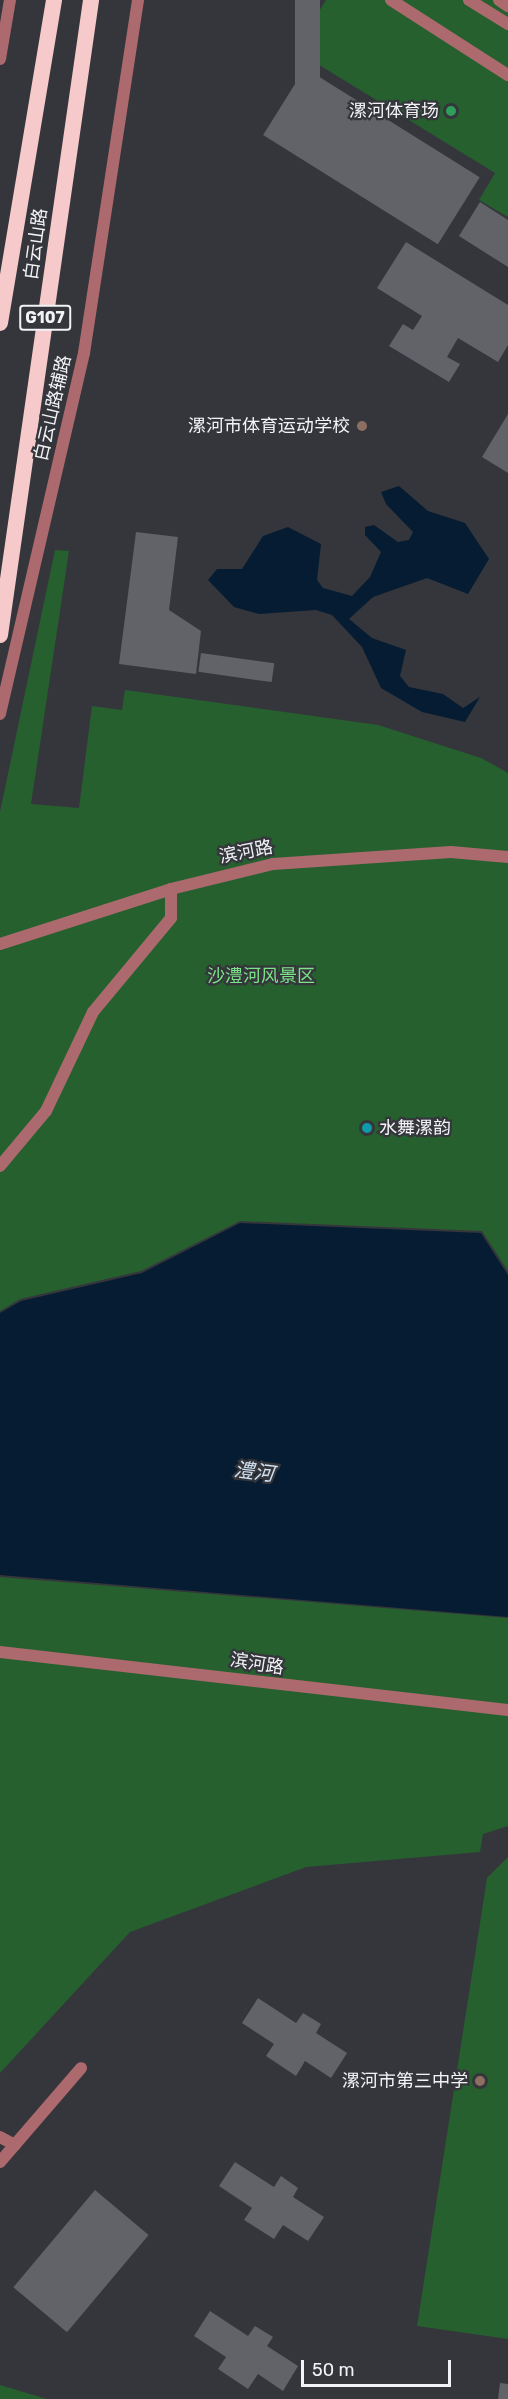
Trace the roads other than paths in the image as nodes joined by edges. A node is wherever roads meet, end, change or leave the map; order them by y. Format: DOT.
graph roads {
  1 [pos="10,0"];
  2 [pos="54,0"];
  3 [pos="91,0"];
  4 [pos="138,0"];
  5 [pos="391,0"];
  6 [pos="469,0"];
  7 [pos="499,0"];
  8 [pos="508,6"];
  9 [pos="508,24"];
  10 [pos="0,59"];
  11 [pos="508,75"];
  12 [pos="0,323"];
  13 [pos="0,635"];
  14 [pos="0,714"];
  15 [pos="508,857"];
  16 [pos="171,889"];
  17 [pos="0,944"];
  18 [pos="0,1167"];
  19 [pos="0,1652"];
  20 [pos="508,1710"];
  21 [pos="81,2068"];
  22 [pos="0,2137"];
  23 [pos="15,2145"];
  24 [pos="0,2162"];
  1 -- 10 [label="street"];
  2 -- 12 [label="highway, 白云山路 / G107"];
  3 -- 13 [label="highway, 白云山路 / G107"];
  4 -- 14 [label="street, 白云山路辅路"];
  5 -- 11 [label="street"];
  6 -- 9 [label="street"];
  7 -- 8 [label="street"];
  15 -- 16 [label="street, 滨河路"];
  16 -- 17 [label="street, 滨河路"];
  16 -- 18 [label="street"];
  19 -- 20 [label="street, 滨河路"];
  21 -- 23 [label="street"];
  22 -- 23 [label="street"];
  23 -- 24 [label="street"];
}
